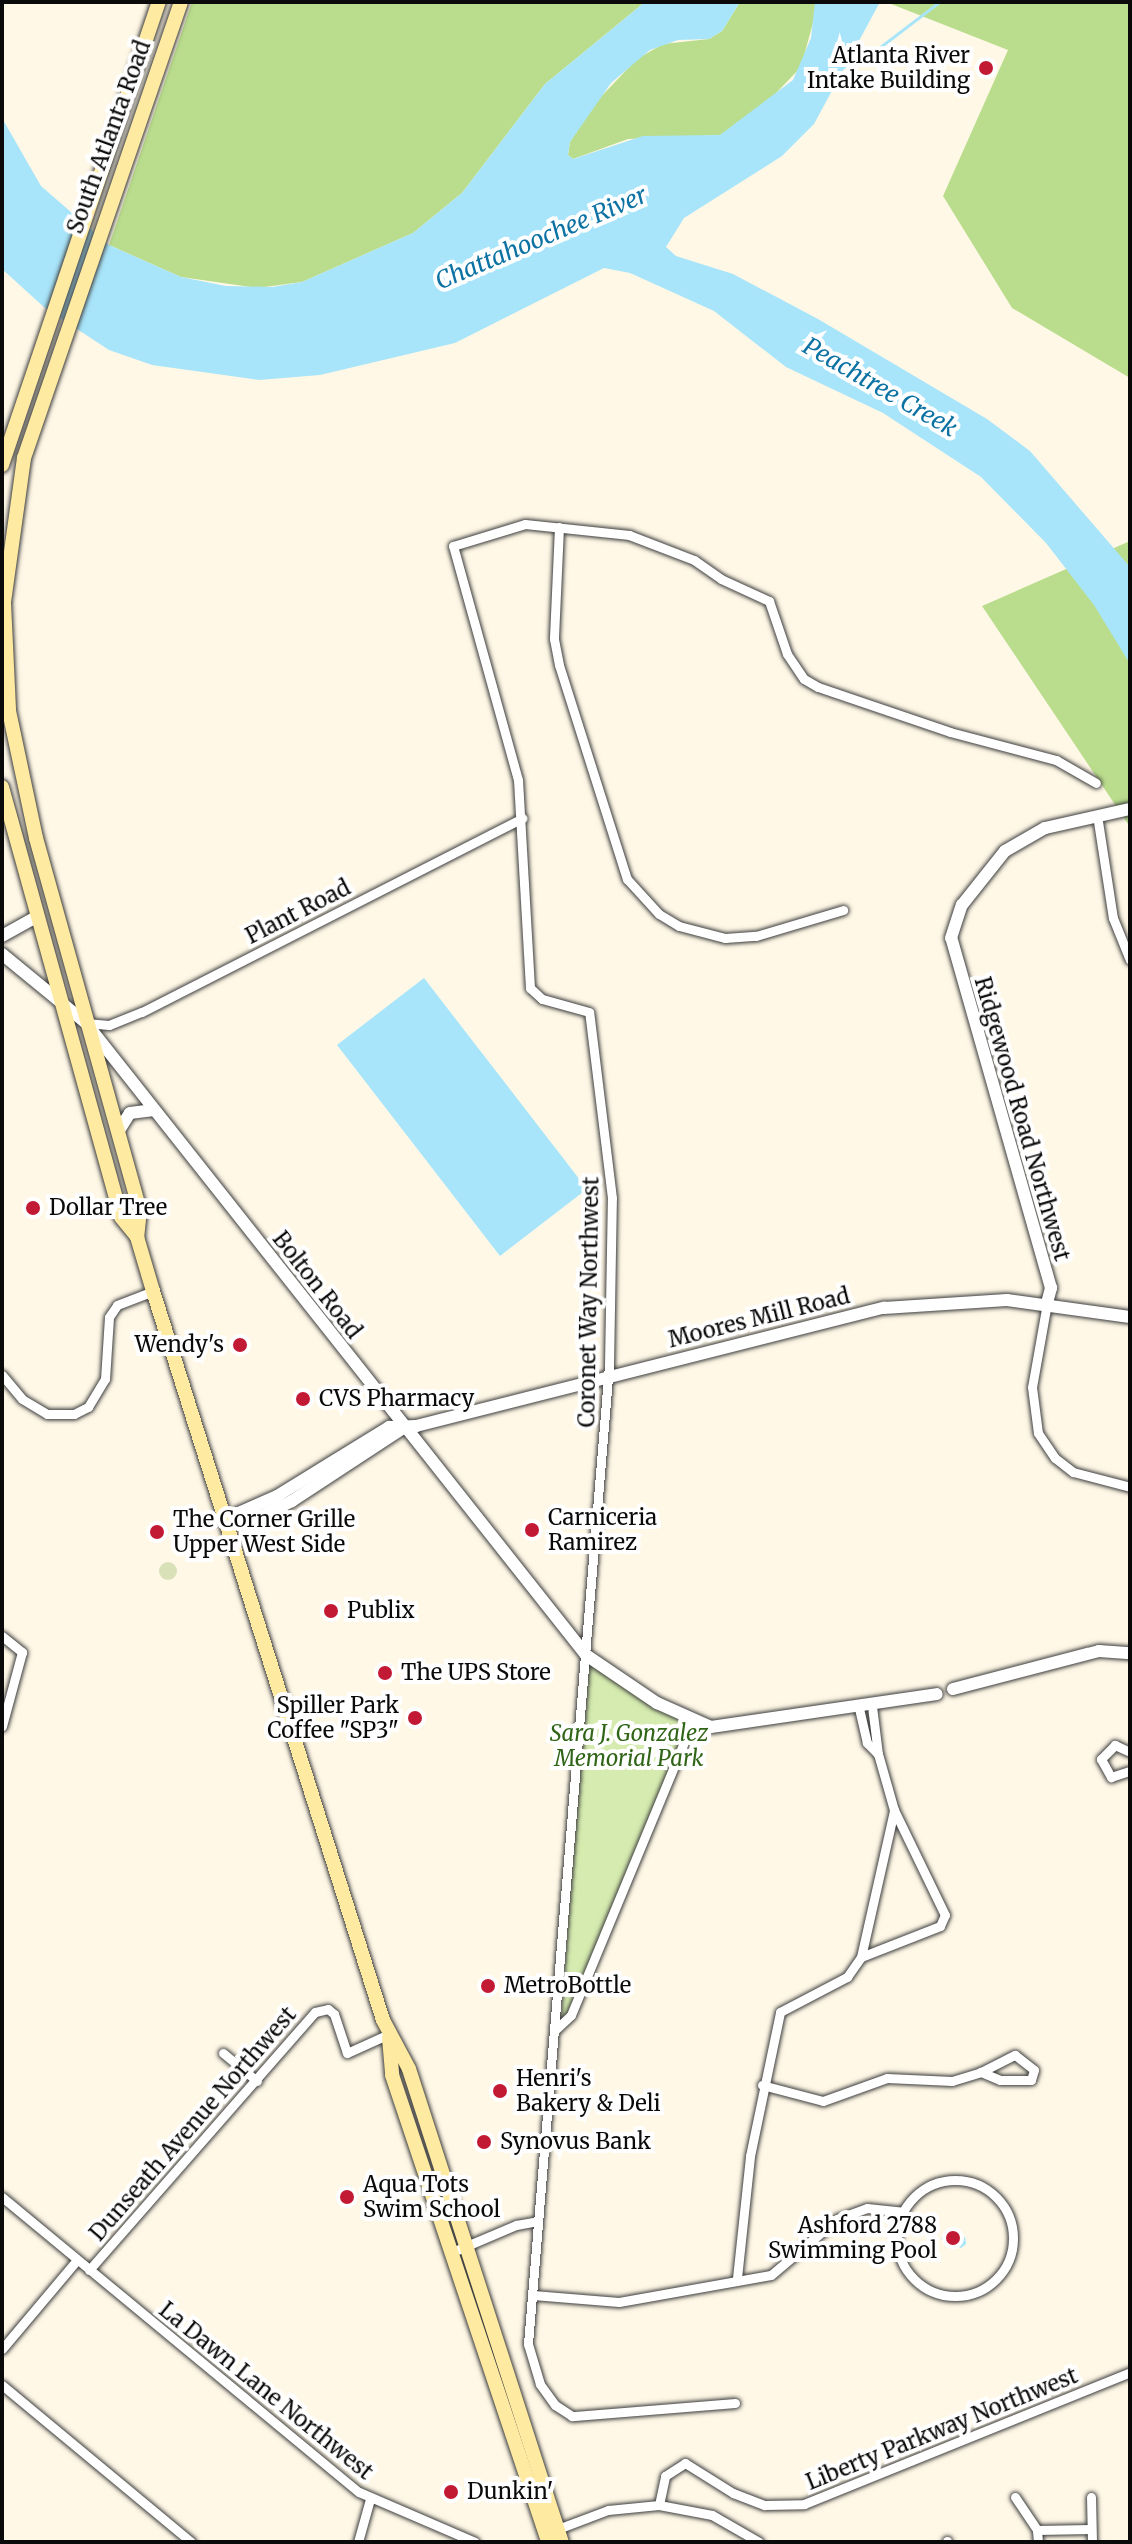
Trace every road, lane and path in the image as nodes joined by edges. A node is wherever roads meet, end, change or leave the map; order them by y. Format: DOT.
graph roads {
  1 [pos="159,2"];
  2 [pos="181,2"];
  3 [pos="2,465"];
  4 [pos="559,527"];
  5 [pos="1096,783"];
  6 [pos="2,787"];
  7 [pos="1130,809"];
  8 [pos="1097,815"];
  9 [pos="522,818"];
  10 [pos="843,910"];
  11 [pos="36,917"];
  12 [pos="2,936"];
  13 [pos="2,954"];
  14 [pos="1130,960"];
  15 [pos="60,1004"];
  16 [pos="86,1023"];
  17 [pos="154,1110"];
  18 [pos="118,1132"];
  19 [pos="137,1237"];
  20 [pos="153,1291"];
  21 [pos="1047,1303"];
  22 [pos="1130,1317"];
  23 [pos="2,1375"];
  24 [pos="608,1377"];
  25 [pos="403,1428"];
  26 [pos="1130,1487"];
  27 [pos="225,1519"];
  28 [pos="2,1636"];
  29 [pos="1130,1653"];
  30 [pos="586,1655"];
  31 [pos="953,1689"];
  32 [pos="937,1694"];
  33 [pos="866,1707"];
  34 [pos="693,1721"];
  35 [pos="2,1726"];
  36 [pos="1130,1752"];
  37 [pos="1130,1772"];
  38 [pos="894,1810"];
  39 [pos="861,1957"];
  40 [pos="554,2031"];
  41 [pos="389,2034"];
  42 [pos="223,2053"];
  43 [pos="981,2072"];
  44 [pos="257,2081"];
  45 [pos="762,2085"];
  46 [pos="2,2197"];
  47 [pos="903,2212"];
  48 [pos="538,2221"];
  49 [pos="466,2247"];
  50 [pos="450,2253"];
  51 [pos="77,2260"];
  52 [pos="89,2270"];
  53 [pos="737,2278"];
  54 [pos="533,2295"];
  55 [pos="2,2349"];
  56 [pos="1130,2372"];
  57 [pos="2,2385"];
  58 [pos="735,2403"];
  59 [pos="1015,2497"];
  60 [pos="1091,2497"];
  61 [pos="370,2499"];
  62 [pos="659,2505"];
  63 [pos="1091,2529"];
  64 [pos="1037,2530"];
  65 [pos="553,2537"];
  66 [pos="191,2542"];
  67 [pos="358,2542"];
  68 [pos="475,2542"];
  69 [pos="759,2542"];
  70 [pos="1038,2542"];
  71 [pos="1092,2542"];
  1 -- 3 [label="main road, South Atlanta Road"];
  2 -- 16 [label="main road, South Atlanta Road"];
  4 -- 5 [label="street, Coronet Way Northwest"];
  4 -- 9 [label="street, Coronet Way Northwest"];
  4 -- 10 [label="street"];
  6 -- 11 [label="main road"];
  7 -- 8 [label="street, Ridgewood Road Northwest"];
  8 -- 14 [label="street"];
  8 -- 21 [label="street, Ridgewood Road Northwest"];
  9 -- 16 [label="street, Plant Road"];
  9 -- 24 [label="street, Coronet Way Northwest"];
  11 -- 12 [label="street"];
  11 -- 15 [label="main road"];
  13 -- 15 [label="street, Bolton Road"];
  15 -- 16 [label="street, Bolton Road"];
  15 -- 19 [label="main road"];
  16 -- 17 [label="street, Bolton Road"];
  16 -- 18 [label="main road, South Atlanta Road"];
  17 -- 18 [label="street"];
  17 -- 25 [label="street, Bolton Road"];
  18 -- 19 [label="main road, South Atlanta Road"];
  19 -- 20 [label="main road"];
  20 -- 23 [label="street"];
  20 -- 27 [label="main road"];
  21 -- 22 [label="street, Moores Mill Road"];
  21 -- 24 [label="street, Moores Mill Road"];
  21 -- 26 [label="street, Ridgewood Road Northwest"];
  24 -- 25 [label="street, Moores Mill Road"];
  24 -- 30 [label="street, Coronet Way Northwest"];
  25 -- 27 [label="street, Moores Mill Road"];
  25 -- 30 [label="street, Bolton Road"];
  27 -- 41 [label="main road"];
  28 -- 35 [label="street"];
  29 -- 31 [label="street"];
  30 -- 34 [label="street, Bolton Road"];
  30 -- 40 [label="street, Coronet Way Northwest"];
  32 -- 33 [label="street, Bolton Road"];
  33 -- 34 [label="street, Bolton Road"];
  33 -- 38 [label="street"];
  34 -- 40 [label="street"];
  36 -- 37 [label="street"];
  38 -- 39 [label="street"];
  38 -- 39 [label="street"];
  39 -- 45 [label="street"];
  40 -- 48 [label="street, Coronet Way Northwest"];
  41 -- 44 [label="street, Dunseath Avenue Northwest"];
  41 -- 49 [label="main road"];
  41 -- 50 [label="main road"];
  42 -- 44 [label="street"];
  43 -- 43 [label="street"];
  43 -- 45 [label="street"];
  44 -- 52 [label="street, Dunseath Avenue Northwest"];
  45 -- 53 [label="street"];
  46 -- 51 [label="street"];
  47 -- 47 [label="street"];
  47 -- 53 [label="street"];
  48 -- 49 [label="street"];
  48 -- 54 [label="street, Coronet Way Northwest"];
  49 -- 50 [label="street"];
  49 -- 65 [label="main road"];
  50 -- 65 [label="main road"];
  51 -- 52 [label="street, La Dawn Lane Northwest"];
  51 -- 55 [label="street, Dunseath Avenue Northwest"];
  52 -- 61 [label="street, La Dawn Lane Northwest"];
  53 -- 54 [label="street"];
  54 -- 58 [label="street, Coronet Way Northwest"];
  56 -- 62 [label="street, Liberty Parkway Northwest"];
  57 -- 66 [label="street"];
  59 -- 64 [label="street"];
  60 -- 63 [label="street"];
  61 -- 67 [label="street"];
  61 -- 68 [label="street, La Dawn Lane Northwest"];
  62 -- 65 [label="street"];
  62 -- 69 [label="street"];
  63 -- 64 [label="street"];
  63 -- 71 [label="street"];
  64 -- 70 [label="street"];
}
